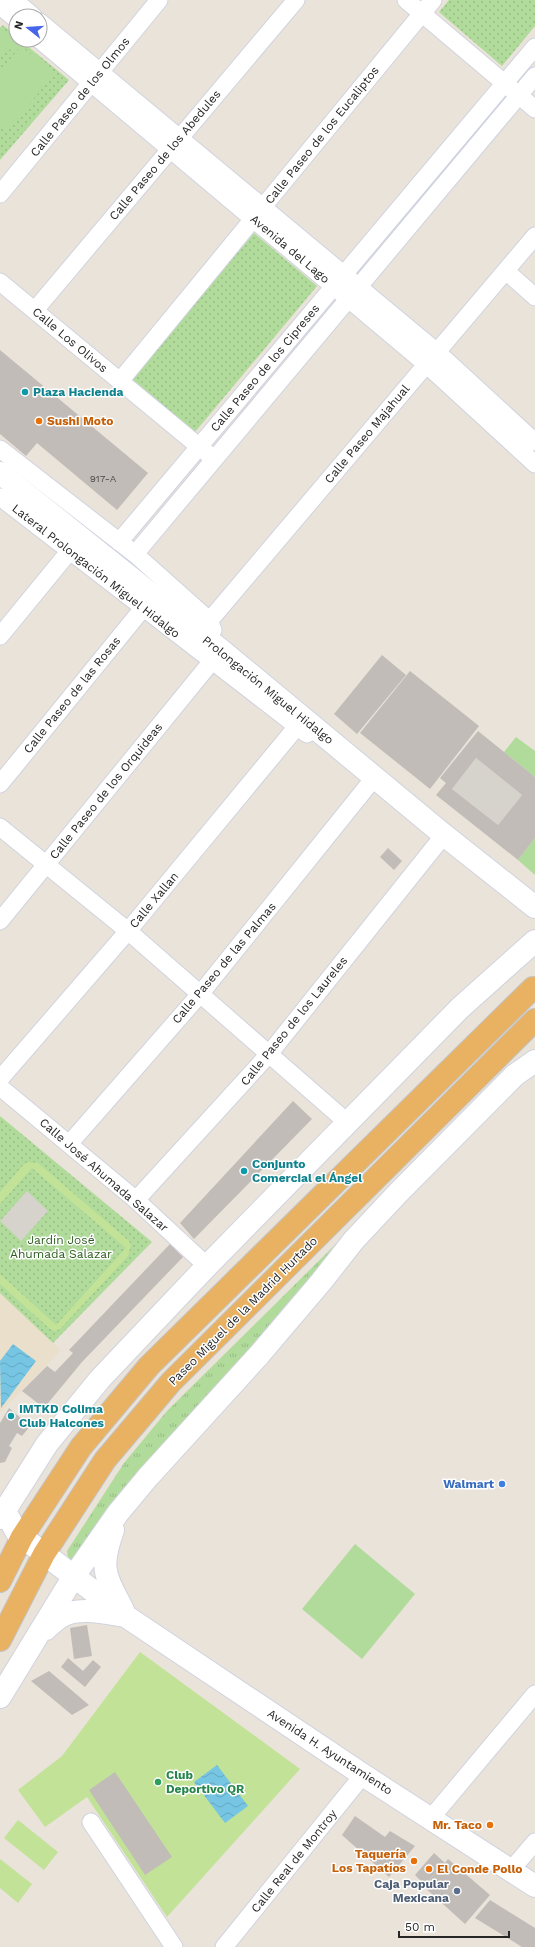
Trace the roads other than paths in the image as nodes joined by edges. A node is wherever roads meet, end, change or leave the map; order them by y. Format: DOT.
graph roads {
  1 [pos="147,0"];
  2 [pos="159,0"];
  3 [pos="296,0"];
  4 [pos="406,0"];
  5 [pos="433,0"];
  6 [pos="422,13"];
  7 [pos="48,30"];
  8 [pos="48,45"];
  9 [pos="535,47"];
  10 [pos="92,74"];
  11 [pos="535,76"];
  12 [pos="504,83"];
  13 [pos="518,95"];
  14 [pos="535,109"];
  15 [pos="175,143"];
  16 [pos="0,176"];
  17 [pos="0,194"];
  18 [pos="258,213"];
  19 [pos="535,236"];
  20 [pos="506,270"];
  21 [pos="339,281"];
  22 [pos="0,282"];
  23 [pos="354,293"];
  24 [pos="535,297"];
  25 [pos="35,310"];
  26 [pos="431,358"];
  27 [pos="120,381"];
  28 [pos="535,442"];
  29 [pos="199,447"];
  30 [pos="0,449"];
  31 [pos="215,459"];
  32 [pos="535,464"];
  33 [pos="0,473"];
  34 [pos="0,497"];
  35 [pos="82,537"];
  36 [pos="119,542"];
  37 [pos="135,554"];
  38 [pos="144,606"];
  39 [pos="204,626"];
  40 [pos="0,636"];
  41 [pos="216,656"];
  42 [pos="301,723"];
  43 [pos="370,775"];
  44 [pos="0,784"];
  45 [pos="0,827"];
  46 [pos="444,835"];
  47 [pos="46,864"];
  48 [pos="535,907"];
  49 [pos="0,921"];
  50 [pos="128,931"];
  51 [pos="535,941"];
  52 [pos="535,963"];
  53 [pos="503,970"];
  54 [pos="533,988"];
  55 [pos="201,993"];
  56 [pos="535,1020"];
  57 [pos="270,1054"];
  58 [pos="535,1061"];
  59 [pos="0,1079"];
  60 [pos="0,1087"];
  61 [pos="348,1123"];
  62 [pos="69,1144"];
  63 [pos="136,1200"];
  64 [pos="207,1266"];
  65 [pos="118,1513"];
  66 [pos="7,1523"];
  67 [pos="44,1554"];
  68 [pos="74,1576"];
  69 [pos="0,1581"];
  70 [pos="127,1616"];
  71 [pos="41,1633"];
  72 [pos="0,1640"];
  73 [pos="535,1694"];
  74 [pos="0,1697"];
  75 [pos="363,1775"];
  76 [pos="431,1818"];
  77 [pos="91,1822"];
  78 [pos="535,1842"];
  79 [pos="511,1870"];
  80 [pos="535,1886"];
  81 [pos="174,1947"];
  82 [pos="224,1947"];
  1 -- 10 [label="street, Calle Paseo de los Olmos"];
  2 -- 10 [label="street, Calle Paseo de los Olmos"];
  3 -- 15 [label="street, Calle Paseo de los Abedules"];
  4 -- 6 [label="street"];
  5 -- 6 [label="street, Calle Paseo de los Eucaliptos"];
  6 -- 12 [label="street"];
  6 -- 18 [label="street, Calle Paseo de los Eucaliptos"];
  7 -- 10 [label="street, Avenida del Lago"];
  8 -- 10 [label="street, Avenida del Lago"];
  9 -- 12 [label="street, Calle Paseo de los Cipreses"];
  10 -- 15 [label="street, Avenida del Lago"];
  10 -- 16 [label="street, Calle Paseo de los Olmos"];
  10 -- 17 [label="street, Calle Paseo de los Olmos"];
  11 -- 13 [label="street, Calle Paseo de los Cipreses"];
  12 -- 13 [label="street"];
  12 -- 21 [label="street, Calle Paseo de los Cipreses"];
  13 -- 14 [label="street"];
  13 -- 23 [label="street, Calle Paseo de los Cipreses"];
  15 -- 18 [label="street, Avenida del Lago"];
  15 -- 25 [label="street, Calle Paseo de los Abedules"];
  18 -- 21 [label="street, Avenida del Lago"];
  18 -- 27 [label="street, Calle Paseo de los Eucaliptos"];
  19 -- 20 [label="street, Calle Paseo Majahual"];
  20 -- 24 [label="street"];
  20 -- 26 [label="street, Calle Paseo Majahual"];
  21 -- 23 [label="street, Avenida del Lago"];
  21 -- 29 [label="street, Calle Paseo de los Cipreses"];
  22 -- 25 [label="street, Calle Los Olivos"];
  23 -- 26 [label="street, Avenida del Lago"];
  23 -- 31 [label="street, Calle Paseo de los Cipreses"];
  25 -- 27 [label="street, Calle Los Olivos"];
  26 -- 28 [label="street, Avenida del Lago"];
  26 -- 32 [label="street, Avenida del Lago"];
  26 -- 39 [label="street, Calle Paseo Majahual"];
  27 -- 29 [label="street, Calle Los Olivos"];
  29 -- 31 [label="street, Calle Los Olivos"];
  29 -- 36 [label="street, Calle Paseo de los Cipreses"];
  30 -- 35 [label="street, Lateral Prolongación Miguel Hidalgo"];
  31 -- 37 [label="street, Calle Paseo de los Cipreses"];
  33 -- 35 [label="street, Prolongación Miguel Hidalgo"];
  34 -- 35 [label="street, Lateral Prolongación Miguel Hidalgo"];
  35 -- 36 [label="street, Lateral Prolongación Miguel Hidalgo"];
  35 -- 38 [label="street, Lateral Prolongación Miguel Hidalgo"];
  35 -- 39 [label="street, Prolongación Miguel Hidalgo"];
  35 -- 40 [label="street"];
  36 -- 37 [label="street, Lateral Prolongación Miguel Hidalgo"];
  37 -- 39 [label="street, Lateral Prolongación Miguel Hidalgo"];
  38 -- 41 [label="street, Lateral Prolongación Miguel Hidalgo"];
  38 -- 44 [label="street, Calle Paseo de las Rosas"];
  39 -- 41 [label="street, Prolongación Miguel Hidalgo"];
  41 -- 42 [label="street, Prolongación Miguel Hidalgo"];
  41 -- 47 [label="street, Calle Paseo de los Orquideas"];
  42 -- 43 [label="street, Prolongación Miguel Hidalgo"];
  42 -- 50 [label="street, Calle Xallan"];
  43 -- 46 [label="street, Prolongación Miguel Hidalgo"];
  43 -- 55 [label="street, Calle Paseo de las Palmas"];
  45 -- 47 [label="street"];
  46 -- 48 [label="street, Prolongación Miguel Hidalgo"];
  46 -- 57 [label="street, Calle Paseo de los Laureles"];
  47 -- 49 [label="street, Calle Paseo de los Orquideas"];
  47 -- 50 [label="street"];
  50 -- 55 [label="street"];
  50 -- 59 [label="street, Calle Xallan"];
  51 -- 53 [label="street"];
  52 -- 53 [label="street"];
  53 -- 61 [label="street"];
  54 -- 66 [label="highway"];
  55 -- 57 [label="street"];
  55 -- 62 [label="street, Calle Paseo de las Palmas"];
  56 -- 67 [label="highway, Paseo Miguel de la Madrid Hurtado"];
  57 -- 61 [label="street"];
  57 -- 63 [label="street, Calle Paseo de los Laureles"];
  58 -- 65 [label="street"];
  60 -- 62 [label="street, Calle José Ahumada Salazar"];
  61 -- 64 [label="street"];
  62 -- 63 [label="street, Calle José Ahumada Salazar"];
  63 -- 64 [label="street, Calle José Ahumada Salazar"];
  64 -- 66 [label="street"];
  65 -- 68 [label="street"];
  65 -- 70 [label="street"];
  66 -- 67 [label="street, Avenida H. Ayuntamiento"];
  66 -- 69 [label="highway"];
  67 -- 68 [label="street, Avenida H. Ayuntamiento"];
  67 -- 72 [label="highway, Paseo Miguel de la Madrid Hurtado"];
  68 -- 70 [label="street, Avenida H. Ayuntamiento"];
  68 -- 71 [label="street"];
  70 -- 71 [label="street"];
  70 -- 75 [label="street, Avenida H. Ayuntamiento"];
  71 -- 74 [label="street"];
  73 -- 76 [label="street"];
  75 -- 76 [label="street, Avenida H. Ayuntamiento"];
  75 -- 82 [label="street, Calle Real de Montroy"];
  76 -- 79 [label="street, Avenida H. Ayuntamiento"];
  77 -- 81 [label="street"];
  78 -- 79 [label="street"];
  79 -- 80 [label="street, Avenida H. Ayuntamiento"];
}
